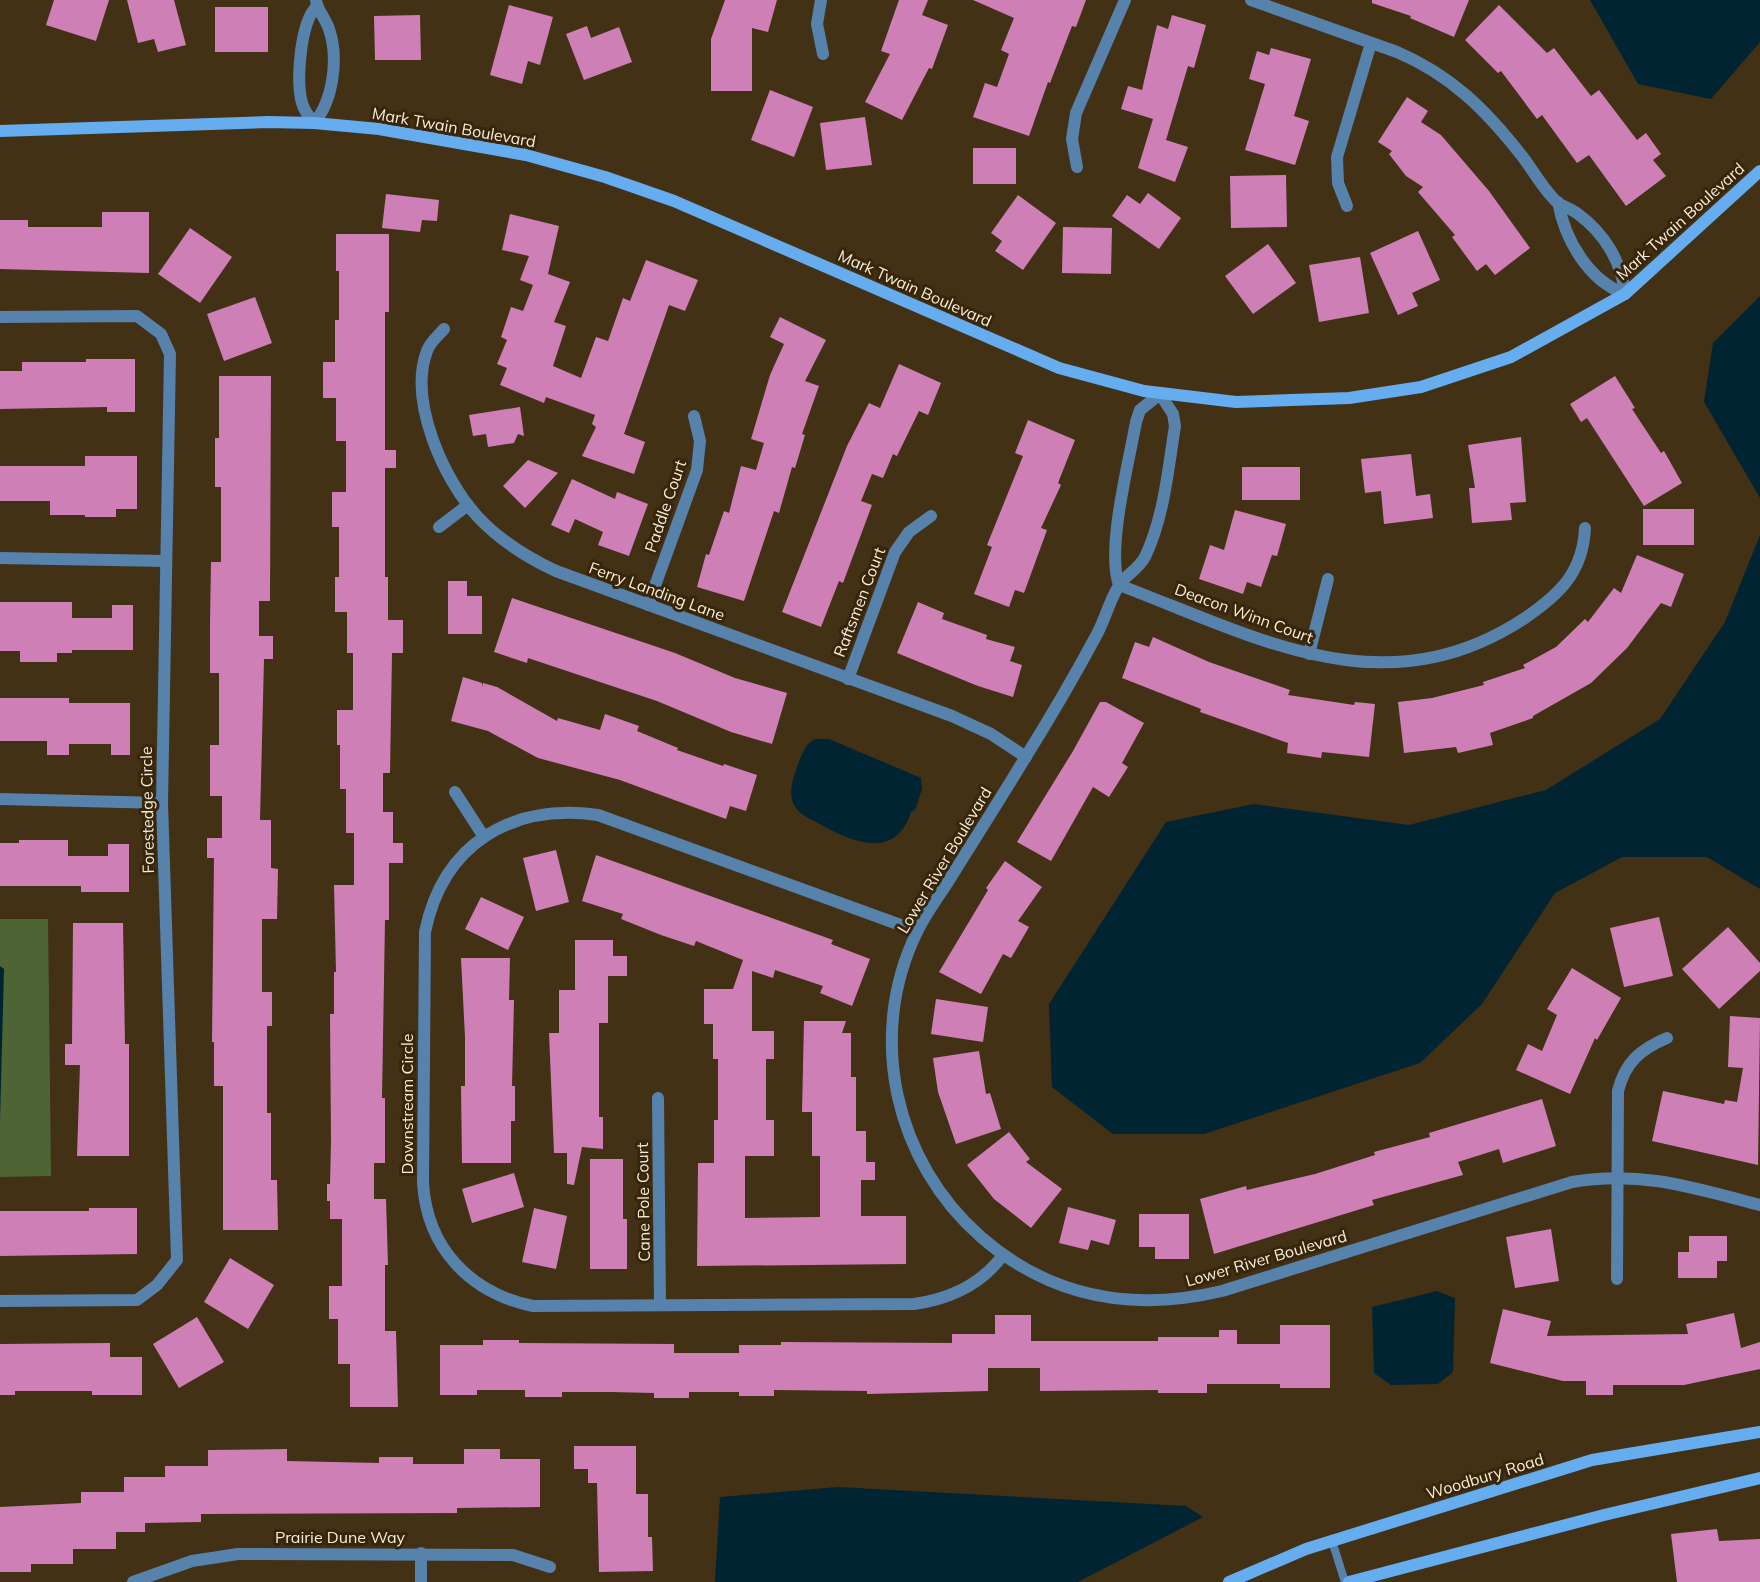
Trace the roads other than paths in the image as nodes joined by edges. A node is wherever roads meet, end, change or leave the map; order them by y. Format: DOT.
graph roads {
  1 [pos="821,0"];
  2 [pos="1125,0"];
  3 [pos="1251,0"];
  4 [pos="316,3"];
  5 [pos="1371,43"];
  6 [pos="823,54"];
  7 [pos="314,123"];
  8 [pos="0,131"];
  9 [pos="1077,167"];
  10 [pos="1760,171"];
  11 [pos="1558,202"];
  12 [pos="1347,206"];
  13 [pos="1625,294"];
  14 [pos="0,317"];
  15 [pos="444,329"];
  16 [pos="1160,394"];
  17 [pos="694,416"];
  18 [pos="468,505"];
  19 [pos="931,516"];
  20 [pos="439,527"];
  21 [pos="1585,528"];
  22 [pos="0,558"];
  23 [pos="166,561"];
  24 [pos="1328,579"];
  25 [pos="1119,585"];
  26 [pos="648,605"];
  27 [pos="1309,654"];
  28 [pos="848,679"];
  29 [pos="1026,757"];
  30 [pos="455,792"];
  31 [pos="0,799"];
  32 [pos="162,803"];
  33 [pos="484,837"];
  34 [pos="917,931"];
  35 [pos="1667,1038"];
  36 [pos="658,1098"];
  37 [pos="1617,1176"];
  38 [pos="1760,1205"];
  39 [pos="1003,1255"];
  40 [pos="1617,1279"];
  41 [pos="0,1300"];
  42 [pos="660,1305"];
  43 [pos="1760,1432"];
  44 [pos="1760,1478"];
  45 [pos="1332,1541"];
  46 [pos="421,1553"];
  47 [pos="550,1568"];
  48 [pos="133,1582"];
  49 [pos="421,1582"];
  50 [pos="1229,1582"];
  51 [pos="1347,1582"];
  1 -- 6 [label="street"];
  2 -- 9 [label="street"];
  3 -- 5 [label="street"];
  4 -- 7 [label="street"];
  4 -- 7 [label="street"];
  5 -- 11 [label="street"];
  5 -- 12 [label="street"];
  7 -- 8 [label="street, Mark Twain Boulevard"];
  7 -- 16 [label="street, Mark Twain Boulevard"];
  10 -- 13 [label="street, Mark Twain Boulevard"];
  11 -- 13 [label="street"];
  11 -- 13 [label="street"];
  13 -- 16 [label="street, Mark Twain Boulevard"];
  14 -- 23 [label="street, Forestedge Circle"];
  15 -- 18 [label="street, Ferry Landing Lane"];
  16 -- 25 [label="street"];
  16 -- 25 [label="street, Lower River Boulevard"];
  17 -- 26 [label="street, Paddle Court"];
  18 -- 20 [label="street"];
  18 -- 26 [label="street, Ferry Landing Lane"];
  19 -- 28 [label="street, Raftsmen Court"];
  21 -- 27 [label="street, Deacon Winn Court"];
  22 -- 23 [label="street"];
  23 -- 32 [label="street, Forestedge Circle"];
  24 -- 27 [label="street"];
  25 -- 27 [label="street, Deacon Winn Court"];
  25 -- 29 [label="street, Lower River Boulevard"];
  26 -- 28 [label="street, Ferry Landing Lane"];
  28 -- 29 [label="street, Ferry Landing Lane"];
  29 -- 34 [label="street, Lower River Boulevard"];
  30 -- 33 [label="street"];
  31 -- 32 [label="street"];
  32 -- 41 [label="street, Forestedge Circle"];
  33 -- 34 [label="street, Downstream Circle"];
  33 -- 42 [label="street, Downstream Circle"];
  34 -- 39 [label="street, Lower River Boulevard"];
  35 -- 37 [label="street"];
  36 -- 42 [label="street, Cane Pole Court"];
  37 -- 38 [label="street, Lower River Boulevard"];
  37 -- 39 [label="street, Lower River Boulevard"];
  37 -- 40 [label="street"];
  39 -- 42 [label="street, Downstream Circle"];
  43 -- 45 [label="street, Woodbury Road"];
  44 -- 51 [label="street"];
  45 -- 50 [label="street, Woodbury Road"];
  45 -- 51 [label="lane"];
  46 -- 47 [label="street, Prairie Dune Way"];
  46 -- 48 [label="street, Prairie Dune Way"];
  46 -- 49 [label="street"];
}
